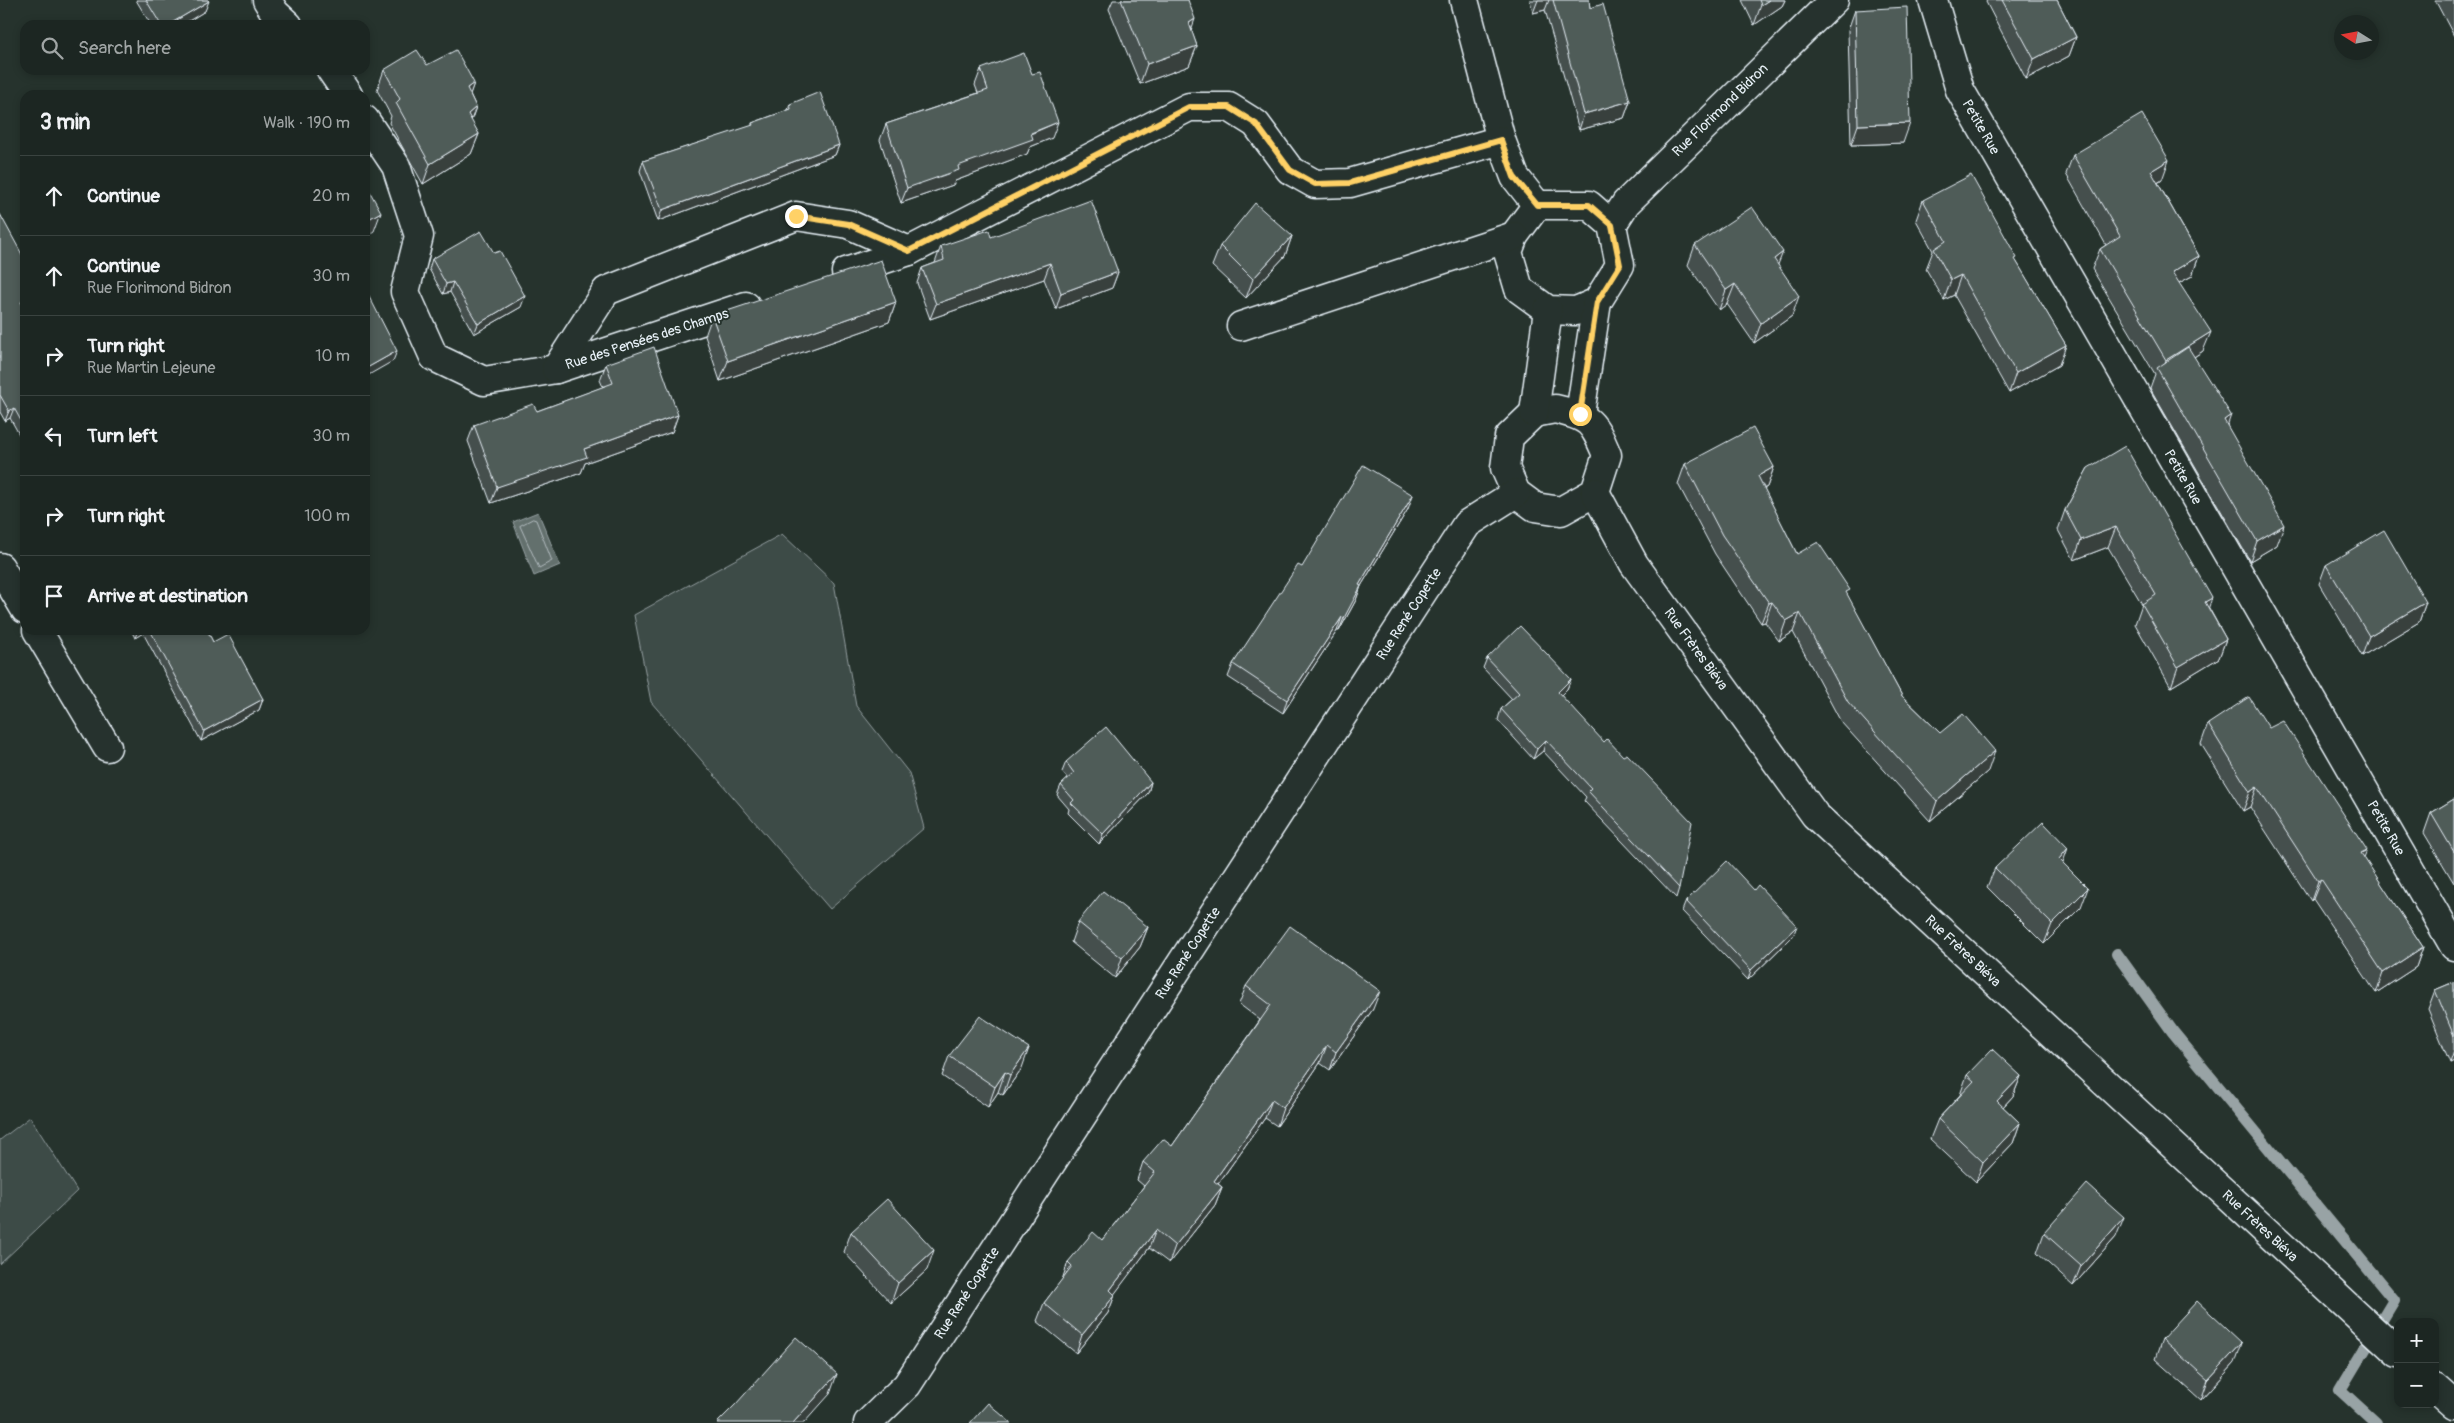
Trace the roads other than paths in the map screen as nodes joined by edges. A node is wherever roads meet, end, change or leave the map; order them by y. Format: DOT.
graph roads {
  1 [pos="267,0"];
  2 [pos="1464,0"];
  3 [pos="1834,0"];
  4 [pos="1933,0"];
  5 [pos="283,20"];
  6 [pos="334,75"];
  7 [pos="345,90"];
  8 [pos="370,127"];
  9 [pos="1501,140"];
  10 [pos="1537,205"];
  11 [pos="1612,225"];
  12 [pos="1514,236"];
  13 [pos="909,251"];
  14 [pos="824,280"];
  15 [pos="768,299"];
  16 [pos="1597,302"];
  17 [pos="1548,310"];
  18 [pos="1240,326"];
  19 [pos="556,369"];
  20 [pos="1534,413"];
  21 [pos="1580,414"];
  22 [pos="1595,492"];
  23 [pos="1516,493"];
  24 [pos="0,567"];
  25 [pos="20,601"];
  26 [pos="40,635"];
  27 [pos="107,747"];
  28 [pos="2454,946"];
  29 [pos="2383,1339"];
  30 [pos="2439,1392"];
  31 [pos="2454,1405"];
  32 [pos="868,1423"];
  1 -- 5 [label="street"];
  2 -- 9 [label="street"];
  3 -- 11 [label="street, Rue Florimond Bidron"];
  4 -- 28 [label="street, Petite Rue"];
  6 -- 7 [label="street"];
  8 -- 19 [label="street, Rue des Pensées des Champs"];
  9 -- 10 [label="street"];
  9 -- 13 [label="street"];
  10 -- 11 [label="street"];
  10 -- 12 [label="street"];
  11 -- 16 [label="street"];
  12 -- 17 [label="street"];
  12 -- 18 [label="street"];
  13 -- 14 [label="street"];
  13 -- 19 [label="street, Rue des Pensées des Champs"];
  15 -- 19 [label="street, Rue des Pensées des Champs"];
  16 -- 17 [label="street"];
  16 -- 21 [label="street"];
  17 -- 20 [label="street"];
  20 -- 21 [label="street"];
  20 -- 23 [label="street"];
  21 -- 22 [label="street"];
  22 -- 23 [label="street"];
  22 -- 29 [label="street, Rue Frères Biéva"];
  23 -- 32 [label="street, Rue René Copette"];
  24 -- 25 [label="street"];
  26 -- 27 [label="street"];
  30 -- 31 [label="street"];
}
